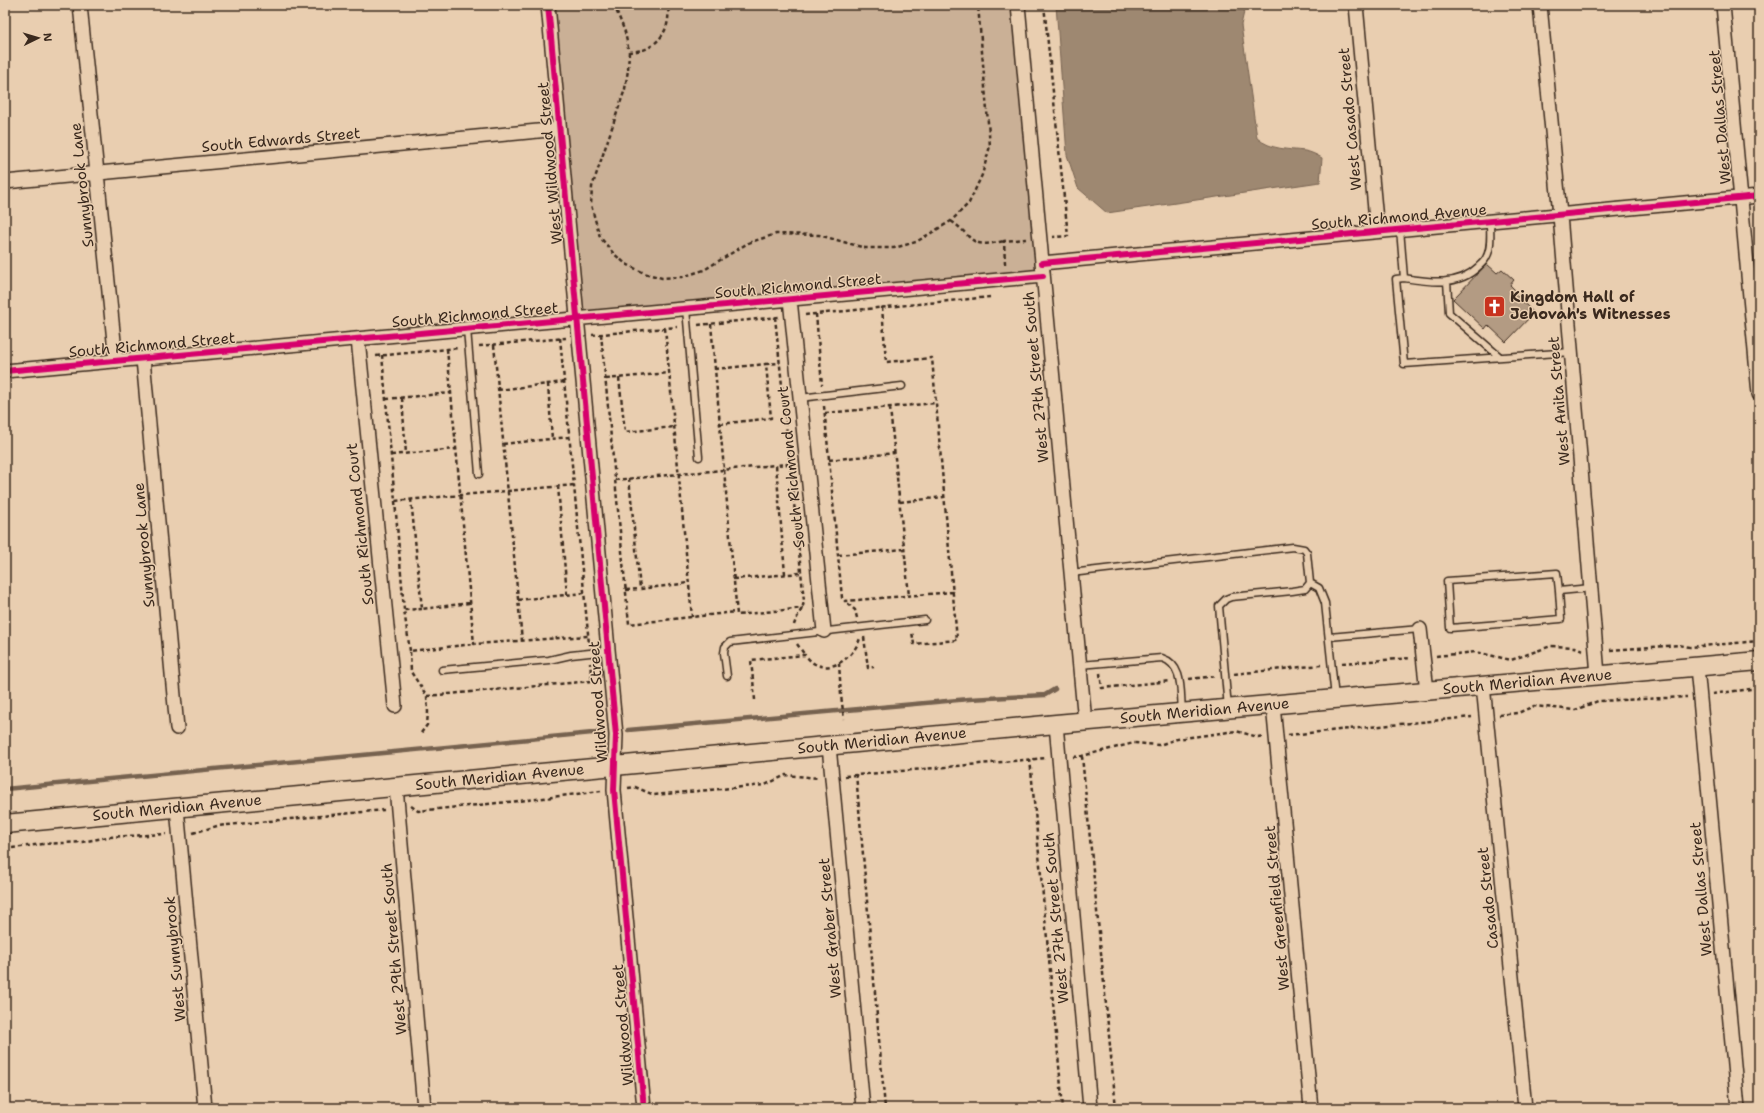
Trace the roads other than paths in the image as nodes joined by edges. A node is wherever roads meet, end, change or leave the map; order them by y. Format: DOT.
graph roads {
  1 [pos="80,5"];
  2 [pos="548,5"];
  3 [pos="1018,5"];
  4 [pos="1356,5"];
  5 [pos="1540,5"];
  6 [pos="1723,5"];
  7 [pos="560,130"];
  8 [pos="97,174"];
  9 [pos="5,182"];
  10 [pos="1759,196"];
  11 [pos="1740,197"];
  12 [pos="1560,215"];
  13 [pos="1490,222"];
  14 [pos="1400,229"];
  15 [pos="1377,231"];
  16 [pos="1042,263"];
  17 [pos="1043,276"];
  18 [pos="1404,278"];
  19 [pos="1447,281"];
  20 [pos="790,299"];
  21 [pos="686,309"];
  22 [pos="577,319"];
  23 [pos="467,329"];
  24 [pos="358,339"];
  25 [pos="1572,352"];
  26 [pos="1500,357"];
  27 [pos="143,359"];
  28 [pos="116,361"];
  29 [pos="5,371"];
  30 [pos="902,386"];
  31 [pos="1759,394"];
  32 [pos="800,398"];
  33 [pos="699,457"];
  34 [pos="479,474"];
  35 [pos="1071,573"];
  36 [pos="1310,583"];
  37 [pos="1591,588"];
  38 [pos="1559,591"];
  39 [pos="924,620"];
  40 [pos="1420,629"];
  41 [pos="824,631"];
  42 [pos="1329,637"];
  43 [pos="608,651"];
  44 [pos="1759,661"];
  45 [pos="1080,665"];
  46 [pos="1697,667"];
  47 [pos="442,670"];
  48 [pos="1598,675"];
  49 [pos="726,676"];
  50 [pos="1483,685"];
  51 [pos="1427,690"];
  52 [pos="1335,699"];
  53 [pos="1273,705"];
  54 [pos="394,706"];
  55 [pos="1228,709"];
  56 [pos="1182,713"];
  57 [pos="1085,722"];
  58 [pos="1056,724"];
  59 [pos="177,728"];
  60 [pos="829,746"];
  61 [pos="615,766"];
  62 [pos="396,787"];
  63 [pos="177,808"];
  64 [pos="5,824"];
  65 [pos="204,1108"];
  66 [pos="424,1108"];
  67 [pos="644,1108"];
  68 [pos="863,1108"];
  69 [pos="1090,1108"];
  70 [pos="1311,1108"];
  71 [pos="1525,1108"];
  72 [pos="1738,1108"];
  1 -- 8 [label="street, Sunnybrook Lane"];
  2 -- 7 [label="street, West Wildwood Street"];
  3 -- 16 [label="street, West 27th Street South"];
  4 -- 15 [label="street, West Casado Street"];
  5 -- 12 [label="street, West Anita Street"];
  6 -- 11 [label="street, West Dallas Street"];
  7 -- 8 [label="street, South Edwards Street"];
  7 -- 22 [label="street, West Wildwood Street"];
  8 -- 9 [label="street, South Edwards Street"];
  8 -- 28 [label="street, Sunnybrook Lane"];
  10 -- 11 [label="street, South Richmond Avenue"];
  11 -- 12 [label="street, South Richmond Avenue"];
  11 -- 31 [label="street, West Dallas Street"];
  12 -- 13 [label="street, South Richmond Avenue"];
  12 -- 25 [label="street, West Anita Street"];
  13 -- 14 [label="street, South Richmond Avenue"];
  13 -- 19 [label="lane"];
  14 -- 15 [label="street, South Richmond Avenue"];
  14 -- 18 [label="lane"];
  15 -- 16 [label="street, South Richmond Avenue"];
  16 -- 17 [label="street, West 27th Street South"];
  17 -- 20 [label="street, South Richmond Street"];
  17 -- 35 [label="street, West 27th Street South"];
  18 -- 19 [label="lane"];
  18 -- 26 [label="lane"];
  19 -- 26 [label="lane"];
  20 -- 21 [label="street, South Richmond Street"];
  20 -- 32 [label="street, South Richmond Court"];
  21 -- 22 [label="street, South Richmond Street"];
  21 -- 33 [label="lane"];
  22 -- 23 [label="street, South Richmond Street"];
  22 -- 43 [label="street, Wildwood Street"];
  23 -- 24 [label="street, South Richmond Street"];
  23 -- 34 [label="lane"];
  24 -- 27 [label="street, South Richmond Street"];
  24 -- 54 [label="street, South Richmond Court"];
  25 -- 26 [label="lane"];
  25 -- 37 [label="street, West Anita Street"];
  27 -- 28 [label="street, South Richmond Street"];
  27 -- 59 [label="street, Sunnybrook Lane"];
  28 -- 29 [label="street, South Richmond Street"];
  30 -- 32 [label="lane"];
  32 -- 41 [label="street, South Richmond Court"];
  35 -- 36 [label="lane"];
  35 -- 45 [label="street, West 27th Street South"];
  36 -- 42 [label="lane"];
  36 -- 55 [label="lane"];
  37 -- 38 [label="lane"];
  37 -- 48 [label="street, West Anita Street"];
  38 -- 38 [label="lane"];
  39 -- 41 [label="lane"];
  40 -- 42 [label="lane"];
  40 -- 51 [label="street"];
  41 -- 49 [label="lane"];
  42 -- 52 [label="lane"];
  43 -- 47 [label="lane"];
  43 -- 61 [label="street, Wildwood Street"];
  44 -- 46 [label="main road, South Meridian Avenue"];
  45 -- 56 [label="lane"];
  45 -- 57 [label="street, West 27th Street South"];
  46 -- 48 [label="main road, South Meridian Avenue"];
  46 -- 72 [label="street, West Dallas Street"];
  48 -- 50 [label="main road, South Meridian Avenue"];
  50 -- 51 [label="main road, South Meridian Avenue"];
  50 -- 71 [label="street, Casado Street"];
  51 -- 52 [label="main road, South Meridian Avenue"];
  52 -- 53 [label="main road, South Meridian Avenue"];
  53 -- 55 [label="main road, South Meridian Avenue"];
  53 -- 70 [label="street, West Greenfield Street"];
  55 -- 56 [label="main road, South Meridian Avenue"];
  56 -- 57 [label="main road, South Meridian Avenue"];
  57 -- 58 [label="main road, South Meridian Avenue"];
  58 -- 60 [label="main road, South Meridian Avenue"];
  58 -- 69 [label="street, West 27th Street South"];
  60 -- 61 [label="main road, South Meridian Avenue"];
  60 -- 68 [label="street, West Graber Street"];
  61 -- 62 [label="main road, South Meridian Avenue"];
  61 -- 67 [label="street, Wildwood Street"];
  62 -- 63 [label="main road, South Meridian Avenue"];
  62 -- 66 [label="street, West 29th Street South"];
  63 -- 64 [label="main road, South Meridian Avenue"];
  63 -- 65 [label="street, West Sunnybrook"];
}
